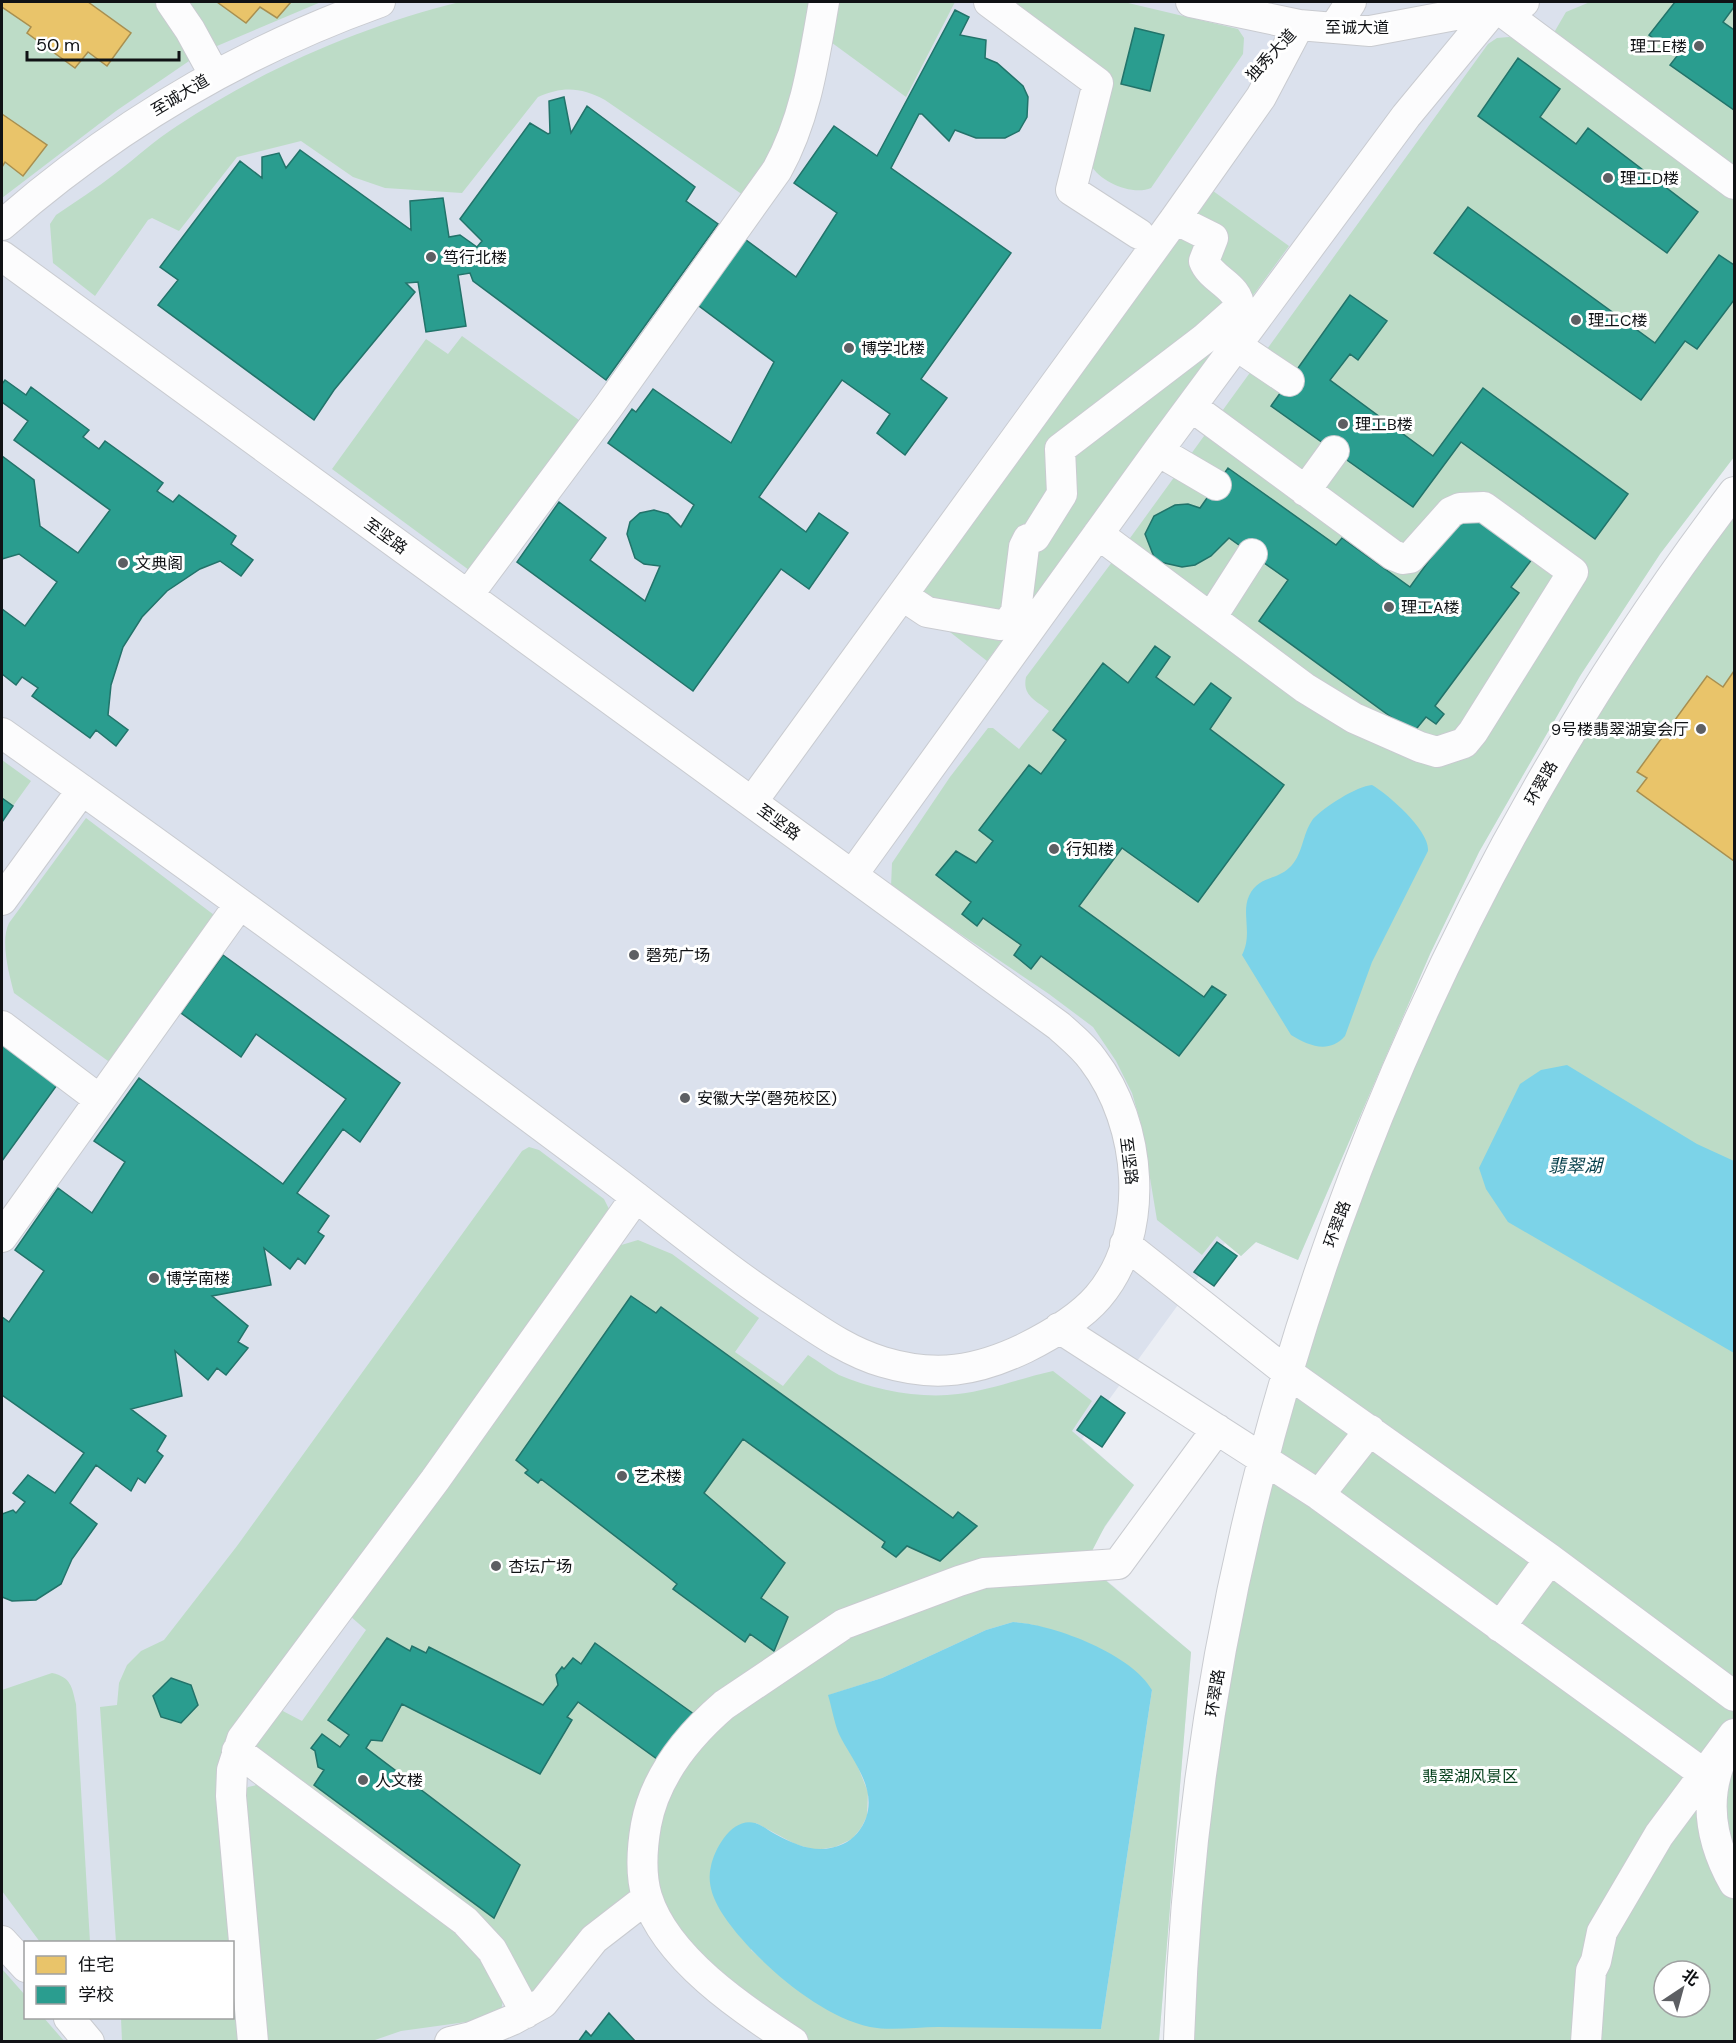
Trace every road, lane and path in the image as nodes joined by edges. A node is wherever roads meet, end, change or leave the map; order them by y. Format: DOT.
graph roads {
  1 [pos="171,2"];
  2 [pos="380,2"];
  3 [pos="824,2"];
  4 [pos="990,2"];
  5 [pos="1191,2"];
  6 [pos="1351,2"];
  7 [pos="1510,4"];
  8 [pos="1260,8"];
  9 [pos="1420,13"];
  10 [pos="1299,25"];
  11 [pos="1334,28"];
  12 [pos="214,74"];
  13 [pos="1243,84"];
  14 [pos="1734,184"];
  15 [pos="1175,219"];
  16 [pos="2,225"];
  17 [pos="1139,234"];
  18 [pos="2,256"];
  19 [pos="1237,346"];
  20 [pos="1288,381"];
  21 [pos="1192,407"];
  22 [pos="1158,451"];
  23 [pos="1334,451"];
  24 [pos="1216,485"];
  25 [pos="1305,491"];
  26 [pos="1734,492"];
  27 [pos="1098,534"];
  28 [pos="1252,554"];
  29 [pos="468,595"];
  30 [pos="903,596"];
  31 [pos="1211,618"];
  32 [pos="2,733"];
  33 [pos="82,790"];
  34 [pos="752,802"];
  35 [pos="853,874"];
  36 [pos="2,900"];
  37 [pos="239,905"];
  38 [pos="2,1026"];
  39 [pos="100,1100"];
  40 [pos="636,1197"];
  41 [pos="2,1237"];
  42 [pos="1125,1244"];
  43 [pos="1059,1328"];
  44 [pos="1288,1373"];
  45 [pos="1217,1429"];
  46 [pos="1370,1430"];
  47 [pos="1264,1458"];
  48 [pos="1319,1495"];
  49 [pos="1550,1558"];
  50 [pos="1500,1627"];
  51 [pos="1734,1696"];
  52 [pos="1732,1739"];
  53 [pos="237,1751"];
  54 [pos="1704,1774"];
  55 [pos="1734,1883"];
  56 [pos="647,1898"];
  57 [pos="2,1941"];
  58 [pos="24,1965"];
  59 [pos="526,2013"];
  60 [pos="70,2019"];
  61 [pos="89,2042"];
  62 [pos="253,2042"];
  63 [pos="450,2042"];
  64 [pos="793,2042"];
  65 [pos="1179,2042"];
  66 [pos="1586,2042"];
  1 -- 12 [label="street"];
  2 -- 12 [label="street, 至诚大道"];
  3 -- 29 [label="street"];
  4 -- 17 [label="street"];
  5 -- 8 [label="street, 至诚大道"];
  6 -- 11 [label="street"];
  7 -- 9 [label="street, 至诚大道"];
  7 -- 14 [label="street"];
  7 -- 19 [label="street"];
  8 -- 10 [label="street, 至诚大道"];
  9 -- 11 [label="street, 至诚大道"];
  10 -- 11 [label="street, 至诚大道"];
  10 -- 13 [label="street, 独秀大道"];
  10 -- 15 [label="street"];
  12 -- 16 [label="street, 至诚大道"];
  15 -- 30 [label="street"];
  15 -- 30 [label="street"];
  18 -- 29 [label="street, 至坚路"];
  19 -- 20 [label="street"];
  19 -- 21 [label="street"];
  21 -- 22 [label="street"];
  21 -- 25 [label="street"];
  22 -- 24 [label="street"];
  22 -- 27 [label="street"];
  23 -- 25 [label="street"];
  25 -- 31 [label="street"];
  26 -- 44 [label="street, 环翠路"];
  27 -- 31 [label="street"];
  27 -- 35 [label="street"];
  28 -- 31 [label="street"];
  29 -- 34 [label="street, 至坚路"];
  30 -- 34 [label="street"];
  32 -- 33 [label="street, 至坚路"];
  33 -- 36 [label="street"];
  33 -- 37 [label="street, 至坚路"];
  34 -- 35 [label="street, 至坚路"];
  35 -- 42 [label="street, 至坚路"];
  37 -- 39 [label="street"];
  37 -- 40 [label="street, 至坚路"];
  38 -- 39 [label="street"];
  39 -- 41 [label="street"];
  40 -- 43 [label="street, 至坚路"];
  40 -- 53 [label="street"];
  42 -- 43 [label="street, 至坚路"];
  42 -- 44 [label="street"];
  43 -- 45 [label="street"];
  44 -- 46 [label="street"];
  44 -- 47 [label="street, 环翠路"];
  45 -- 47 [label="street"];
  45 -- 56 [label="street"];
  46 -- 48 [label="street"];
  46 -- 49 [label="street"];
  47 -- 48 [label="street"];
  47 -- 65 [label="street, 环翠路"];
  48 -- 50 [label="street"];
  49 -- 50 [label="street"];
  49 -- 51 [label="street"];
  50 -- 54 [label="street"];
  52 -- 54 [label="street"];
  52 -- 55 [label="street"];
  53 -- 59 [label="street"];
  53 -- 62 [label="street"];
  54 -- 66 [label="street"];
  56 -- 59 [label="street"];
  56 -- 64 [label="street"];
  57 -- 58 [label="street"];
  59 -- 63 [label="street"];
  60 -- 61 [label="street"];
}
